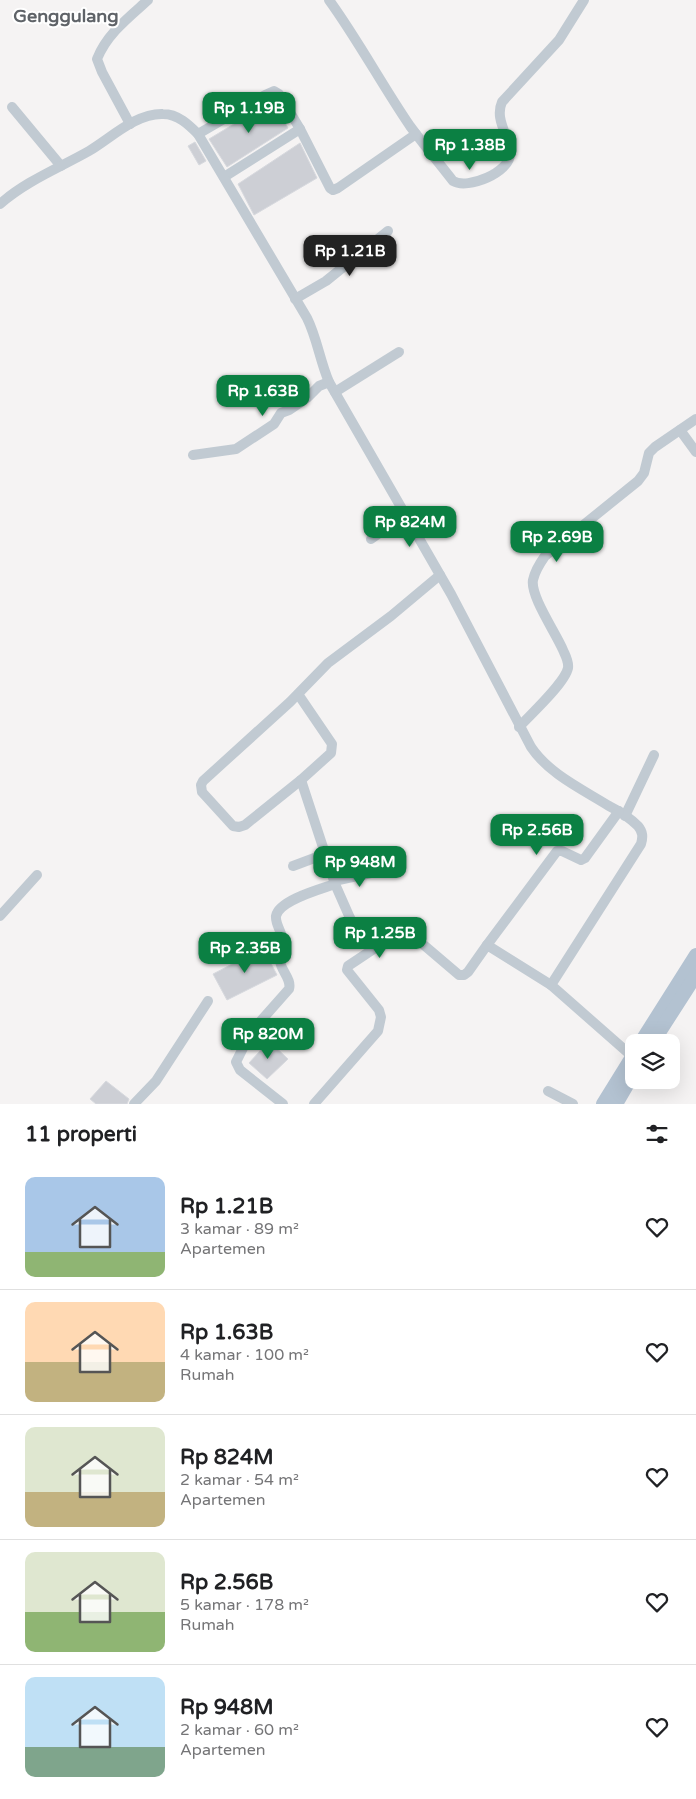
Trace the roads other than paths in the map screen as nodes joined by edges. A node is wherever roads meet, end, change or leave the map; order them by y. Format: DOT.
graph roads {
  1 [pos="148,0"];
  2 [pos="329,0"];
  3 [pos="584,0"];
  4 [pos="12,107"];
  5 [pos="130,124"];
  6 [pos="300,129"];
  7 [pos="198,134"];
  8 [pos="416,134"];
  9 [pos="61,166"];
  10 [pos="224,177"];
  11 [pos="0,204"];
  12 [pos="388,231"];
  13 [pos="295,299"];
  14 [pos="399,352"];
  15 [pos="329,382"];
  16 [pos="335,392"];
  17 [pos="696,419"];
  18 [pos="680,430"];
  19 [pos="696,452"];
  20 [pos="193,455"];
  21 [pos="405,514"];
  22 [pos="371,539"];
  23 [pos="440,575"];
  24 [pos="298,694"];
  25 [pos="520,727"];
  26 [pos="654,755"];
  27 [pos="301,780"];
  28 [pos="622,814"];
  29 [pos="325,854"];
  30 [pos="293,866"];
  31 [pos="380,871"];
  32 [pos="37,875"];
  33 [pos="335,882"];
  34 [pos="0,916"];
  35 [pos="487,945"];
  36 [pos="375,948"];
  37 [pos="695,965"];
  38 [pos="551,985"];
  39 [pos="208,1001"];
  40 [pos="647,1034"];
  41 [pos="657,1034"];
  42 [pos="625,1048"];
  43 [pos="625,1069"];
  44 [pos="625,1088"];
  45 [pos="548,1091"];
  46 [pos="134,1104"];
  47 [pos="283,1104"];
  48 [pos="314,1104"];
  49 [pos="573,1104"];
  50 [pos="603,1104"];
  51 [pos="616,1104"];
  1 -- 5 [label="street"];
  2 -- 8 [label="street"];
  3 -- 8 [label="street"];
  4 -- 9 [label="street"];
  5 -- 7 [label="street"];
  5 -- 9 [label="street"];
  6 -- 7 [label="street"];
  6 -- 8 [label="street"];
  6 -- 10 [label="street"];
  7 -- 10 [label="street"];
  9 -- 11 [label="street"];
  10 -- 13 [label="street"];
  12 -- 13 [label="street"];
  13 -- 15 [label="street"];
  14 -- 16 [label="street"];
  15 -- 16 [label="street"];
  15 -- 20 [label="street"];
  16 -- 21 [label="street"];
  17 -- 18 [label="street"];
  18 -- 19 [label="street"];
  18 -- 25 [label="street"];
  21 -- 22 [label="street"];
  21 -- 23 [label="street"];
  23 -- 24 [label="street"];
  23 -- 25 [label="street"];
  24 -- 27 [label="street"];
  24 -- 27 [label="street"];
  25 -- 28 [label="street"];
  26 -- 28 [label="street"];
  27 -- 29 [label="street"];
  28 -- 35 [label="street"];
  28 -- 38 [label="street"];
  29 -- 30 [label="street"];
  29 -- 33 [label="street"];
  31 -- 33 [label="street"];
  32 -- 34 [label="street"];
  33 -- 36 [label="street"];
  33 -- 47 [label="street"];
  35 -- 36 [label="street"];
  35 -- 38 [label="street"];
  36 -- 48 [label="street"];
  37 -- 40 [label="main road"];
  37 -- 41 [label="main road"];
  38 -- 42 [label="street"];
  39 -- 46 [label="street"];
  43 -- 50 [label="main road"];
  44 -- 51 [label="main road"];
  45 -- 49 [label="street"];
}
